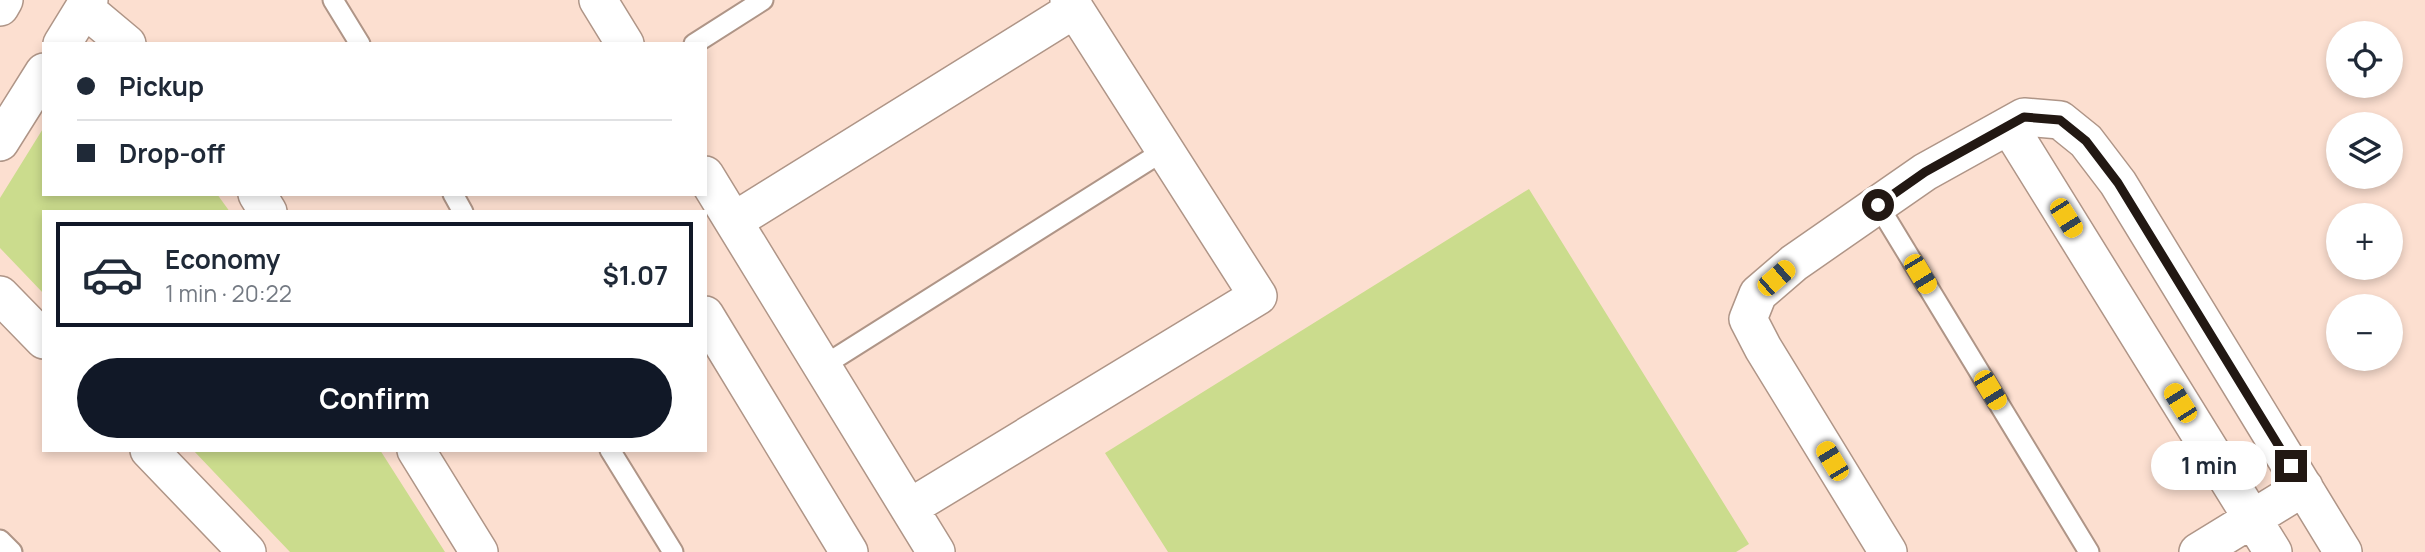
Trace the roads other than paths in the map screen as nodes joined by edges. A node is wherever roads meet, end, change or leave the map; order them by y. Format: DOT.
graph roads {
  1 [pos="4,0"];
  2 [pos="333,0"];
  3 [pos="598,0"];
  4 [pos="763,0"];
  5 [pos="87,4"];
  6 [pos="1072,4"];
  7 [pos="0,7"];
  8 [pos="63,42"];
  9 [pos="125,42"];
  10 [pos="359,42"];
  11 [pos="624,42"];
  12 [pos="697,42"];
  13 [pos="42,75"];
  14 [pos="2009,126"];
  15 [pos="0,142"];
  16 [pos="1165,149"];
  17 [pos="707,178"];
  18 [pos="1878,205"];
  19 [pos="734,221"];
  20 [pos="0,295"];
  21 [pos="707,318"];
  22 [pos="42,338"];
  23 [pos="822,366"];
  24 [pos="151,452"];
  25 [pos="420,452"];
  26 [pos="611,452"];
  27 [pos="2304,487"];
  28 [pos="909,508"];
  29 [pos="2252,518"];
  30 [pos="0,540"];
  31 [pos="12,552"];
  32 [pos="247,552"];
  33 [pos="479,552"];
  34 [pos="673,552"];
  35 [pos="849,552"];
  36 [pos="936,552"];
  37 [pos="1888,552"];
  38 [pos="2089,552"];
  39 [pos="2198,552"];
  40 [pos="2273,552"];
  41 [pos="2343,552"];
  1 -- 7 [label="street"];
  2 -- 10 [label="lane"];
  3 -- 11 [label="street"];
  4 -- 12 [label="lane"];
  5 -- 8 [label="street"];
  5 -- 9 [label="street"];
  6 -- 16 [label="street"];
  6 -- 19 [label="street"];
  13 -- 15 [label="street"];
  14 -- 18 [label="street"];
  14 -- 27 [label="street"];
  14 -- 29 [label="street"];
  16 -- 23 [label="lane"];
  16 -- 28 [label="street"];
  17 -- 19 [label="street"];
  18 -- 37 [label="street"];
  18 -- 38 [label="lane"];
  19 -- 23 [label="street"];
  20 -- 22 [label="street"];
  21 -- 35 [label="street"];
  23 -- 28 [label="street"];
  24 -- 32 [label="street"];
  25 -- 33 [label="street"];
  26 -- 34 [label="lane"];
  27 -- 29 [label="street"];
  27 -- 41 [label="street"];
  28 -- 36 [label="street"];
  29 -- 39 [label="street"];
  29 -- 40 [label="street"];
  30 -- 31 [label="lane"];
}
